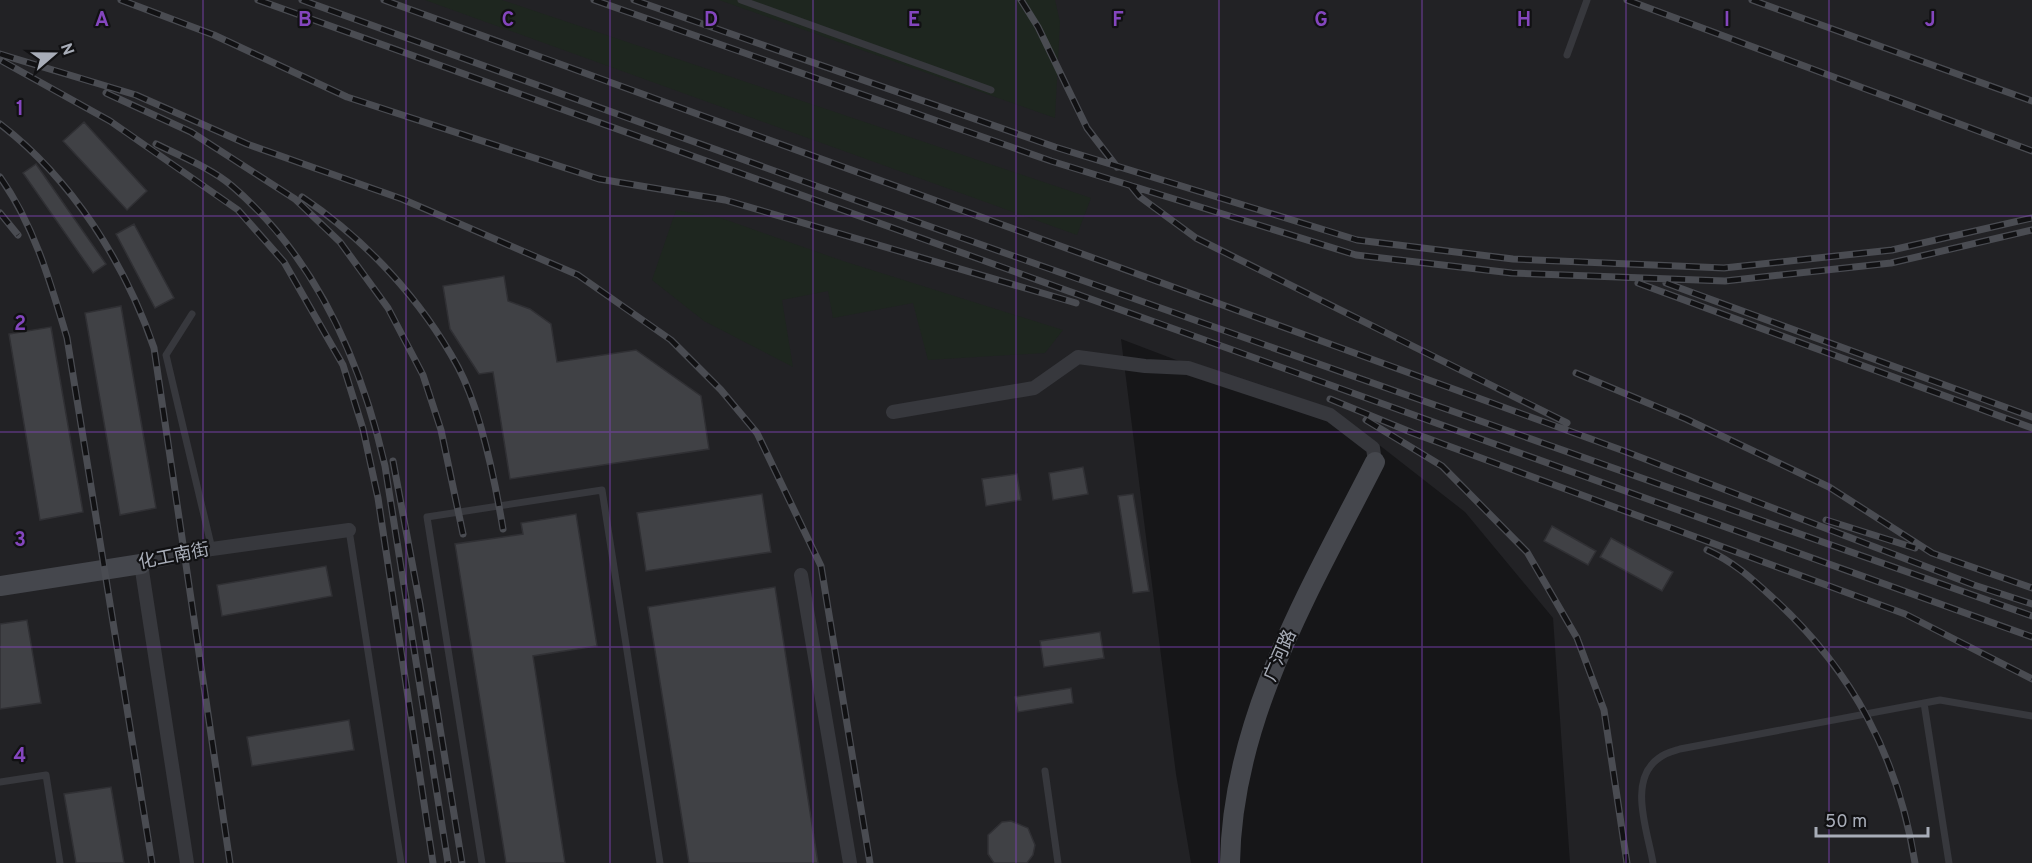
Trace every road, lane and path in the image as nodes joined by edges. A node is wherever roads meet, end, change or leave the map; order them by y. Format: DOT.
graph roads {
  1 [pos="741,0"];
  2 [pos="1587,0"];
  3 [pos="1567,55"];
  4 [pos="991,90"];
  5 [pos="192,314"];
  6 [pos="893,412"];
  7 [pos="1375,462"];
  8 [pos="349,530"];
  9 [pos="213,549"];
  10 [pos="141,564"];
  11 [pos="801,575"];
  12 [pos="0,586"];
  13 [pos="1924,703"];
  14 [pos="2032,716"];
  15 [pos="1045,771"];
  16 [pos="0,782"];
  17 [pos="60,863"];
  18 [pos="187,863"];
  19 [pos="401,863"];
  20 [pos="482,863"];
  21 [pos="660,863"];
  22 [pos="850,863"];
  23 [pos="1058,863"];
  24 [pos="1230,863"];
  25 [pos="1653,863"];
  26 [pos="1949,863"];
  1 -- 4 [label="lane"];
  2 -- 3 [label="lane"];
  5 -- 9 [label="lane"];
  6 -- 7 [label="street"];
  7 -- 24 [label="street, 广河路"];
  8 -- 9 [label="street, 化工南街"];
  8 -- 19 [label="lane"];
  9 -- 10 [label="street, 化工南街"];
  10 -- 12 [label="street, 化工南街"];
  10 -- 18 [label="street"];
  11 -- 22 [label="street"];
  13 -- 14 [label="lane"];
  13 -- 25 [label="lane"];
  13 -- 26 [label="lane"];
  15 -- 23 [label="lane"];
  16 -- 17 [label="lane"];
  20 -- 21 [label="lane"];
}
